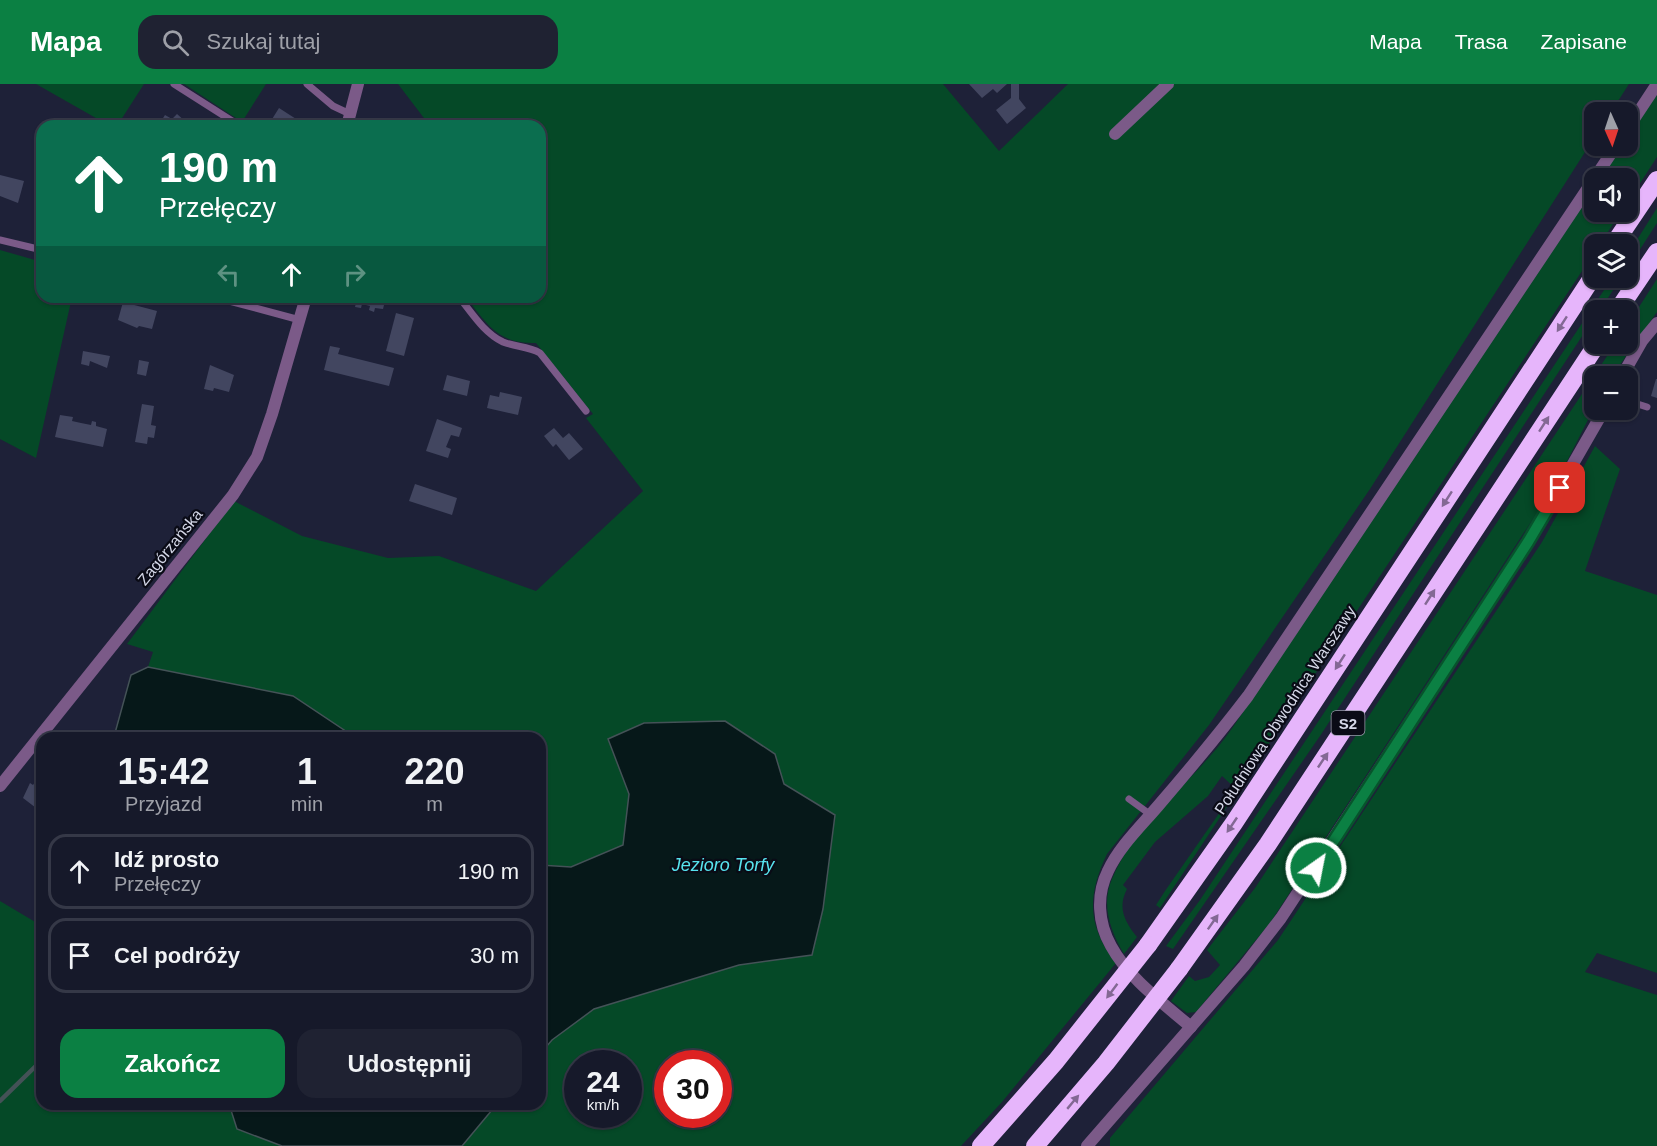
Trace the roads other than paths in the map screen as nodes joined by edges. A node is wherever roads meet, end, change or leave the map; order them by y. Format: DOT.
graph roads {
  1 [pos="174,84"];
  2 [pos="307,84"];
  3 [pos="358,84"];
  4 [pos="1168,84"];
  5 [pos="1657,84"];
  6 [pos="1638,113"];
  7 [pos="231,120"];
  8 [pos="349,120"];
  9 [pos="1115,134"];
  10 [pos="1609,156"];
  11 [pos="1657,180"];
  12 [pos="1621,234"];
  13 [pos="0,240"];
  14 [pos="36,249"];
  15 [pos="1657,252"];
  16 [pos="1585,288"];
  17 [pos="1625,300"];
  18 [pos="236,303"];
  19 [pos="304,303"];
  20 [pos="464,303"];
  21 [pos="300,320"];
  22 [pos="1657,323"];
  23 [pos="1590,354"];
  24 [pos="1628,366"];
  25 [pos="1638,404"];
  26 [pos="1647,407"];
  27 [pos="586,411"];
  28 [pos="1598,420"];
  29 [pos="43,732"];
  30 [pos="36,741"];
  31 [pos="0,786"];
  32 [pos="1128,799"];
  33 [pos="1151,815"];
  34 [pos="1191,1027"];
  35 [pos="981,1146"];
  36 [pos="1035,1146"];
  37 [pos="1087,1146"];
  1 -- 7 [label="lane"];
  2 -- 8 [label="lane"];
  3 -- 8 [label="street"];
  4 -- 9 [label="street"];
  5 -- 6 [label="street"];
  10 -- 33 [label="street"];
  11 -- 12 [label="highway"];
  13 -- 14 [label="lane"];
  15 -- 17 [label="highway"];
  16 -- 35 [label="highway, Południowa Obwodnica Warszawy / S2, one-way, bridge"];
  18 -- 21 [label="lane"];
  19 -- 21 [label="street, Zagórzańska"];
  20 -- 27 [label="lane"];
  21 -- 29 [label="street, Zagórzańska"];
  22 -- 24 [label="street"];
  36 -- 23 [label="highway, S2, one-way, bridge"];
  25 -- 26 [label="lane"];
  28 -- 34 [label="street"];
  30 -- 31 [label="street, Zagórzańska"];
  32 -- 33 [label="lane"];
  33 -- 34 [label="street"];
  34 -- 37 [label="street"];
}
